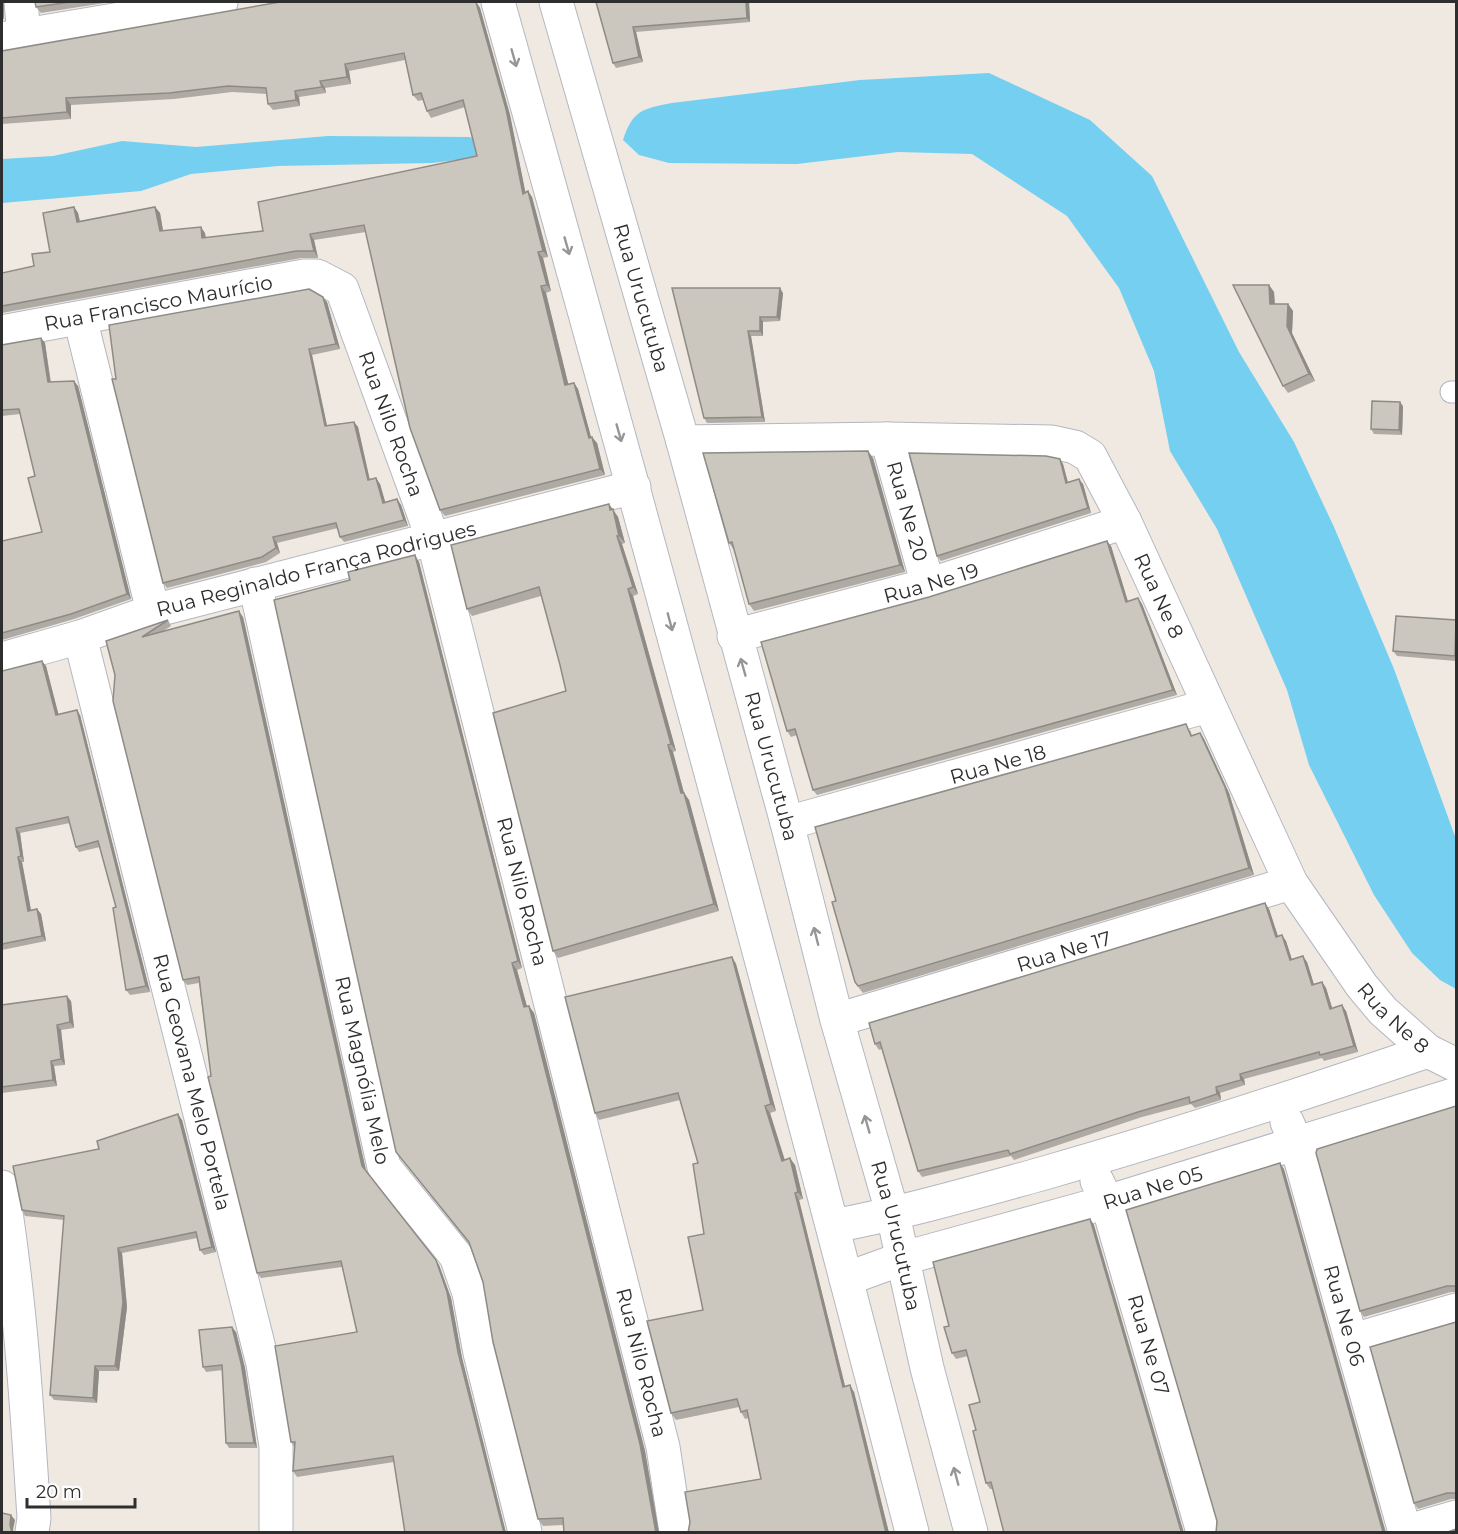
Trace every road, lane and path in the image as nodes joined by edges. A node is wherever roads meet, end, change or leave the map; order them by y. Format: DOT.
graph roads {
  1 [pos="21,2"];
  2 [pos="221,2"];
  3 [pos="498,2"];
  4 [pos="556,2"];
  5 [pos="13,37"];
  6 [pos="316,276"];
  7 [pos="80,318"];
  8 [pos="2,332"];
  9 [pos="887,439"];
  10 [pos="683,442"];
  11 [pos="634,487"];
  12 [pos="1125,522"];
  13 [pos="433,539"];
  14 [pos="255,584"];
  15 [pos="928,585"];
  16 [pos="153,611"];
  17 [pos="734,636"];
  18 [pos="80,637"];
  19 [pos="2,659"];
  20 [pos="1208,706"];
  21 [pos="787,823"];
  22 [pos="1291,883"];
  23 [pos="837,1020"];
  24 [pos="1442,1058"];
  25 [pos="1456,1094"];
  26 [pos="1279,1102"];
  27 [pos="1296,1143"];
  28 [pos="1088,1160"];
  29 [pos="2,1187"];
  30 [pos="1107,1202"];
  31 [pos="893,1215"];
  32 [pos="833,1226"];
  33 [pos="904,1258"];
  34 [pos="846,1279"];
  35 [pos="1456,1310"];
  36 [pos="1353,1340"];
  37 [pos="1456,1517"];
  38 [pos="1405,1532"];
  39 [pos="32,1533"];
  40 [pos="276,1533"];
  41 [pos="525,1533"];
  42 [pos="676,1533"];
  43 [pos="912,1533"];
  44 [pos="971,1533"];
  45 [pos="1203,1533"];
  1 -- 5 [label="street"];
  2 -- 5 [label="street"];
  3 -- 11 [label="street, one-way"];
  4 -- 10 [label="street, Rua Urucutuba"];
  6 -- 7 [label="street, Rua Francisco Maurício"];
  6 -- 13 [label="street, Rua Nilo Rocha"];
  7 -- 8 [label="street, Rua Francisco Maurício"];
  7 -- 16 [label="street"];
  9 -- 10 [label="street, Rua Ne 8"];
  9 -- 12 [label="street, Rua Ne 8"];
  9 -- 15 [label="street, Rua Ne 20"];
  10 -- 17 [label="street, Rua Urucutuba"];
  11 -- 13 [label="street, Rua Reginaldo França Rodrigues"];
  11 -- 32 [label="street, one-way"];
  12 -- 15 [label="street, Rua Ne 19"];
  12 -- 20 [label="street, Rua Ne 8"];
  13 -- 14 [label="street, Rua Reginaldo França Rodrigues"];
  13 -- 42 [label="street, Rua Nilo Rocha"];
  14 -- 16 [label="street, Rua Reginaldo França Rodrigues"];
  14 -- 41 [label="street, Rua Magnólia Melo"];
  15 -- 17 [label="street, Rua Ne 19"];
  16 -- 18 [label="street, Rua Reginaldo França Rodrigues"];
  21 -- 17 [label="street, Rua Urucutuba, one-way"];
  18 -- 19 [label="street, Rua Reginaldo França Rodrigues"];
  18 -- 40 [label="street, Rua Geovana Melo Portela"];
  20 -- 21 [label="street, Rua Ne 18"];
  20 -- 22 [label="street, Rua Ne 8"];
  23 -- 21 [label="street, Rua Urucutuba, one-way"];
  22 -- 23 [label="street, Rua Ne 17"];
  22 -- 24 [label="street, Rua Ne 8"];
  31 -- 23 [label="street, Rua Urucutuba, one-way"];
  24 -- 26 [label="street"];
  25 -- 27 [label="street, Rua Ne 05"];
  26 -- 27 [label="street, Rua Ne 06"];
  26 -- 28 [label="street"];
  27 -- 30 [label="street, Rua Ne 05"];
  27 -- 36 [label="street, Rua Ne 06"];
  28 -- 30 [label="street, Rua Ne 07"];
  28 -- 31 [label="street"];
  29 -- 39 [label="street"];
  30 -- 33 [label="street, Rua Ne 05"];
  30 -- 45 [label="street, Rua Ne 07"];
  31 -- 32 [label="street"];
  31 -- 33 [label="street, Rua Urucutuba"];
  32 -- 34 [label="street"];
  33 -- 34 [label="street, Rua Ne 05"];
  44 -- 33 [label="street, Rua Urucutuba, one-way"];
  34 -- 43 [label="street"];
  35 -- 36 [label="street"];
  36 -- 38 [label="street, Rua Ne 06"];
  37 -- 38 [label="street"];
}
